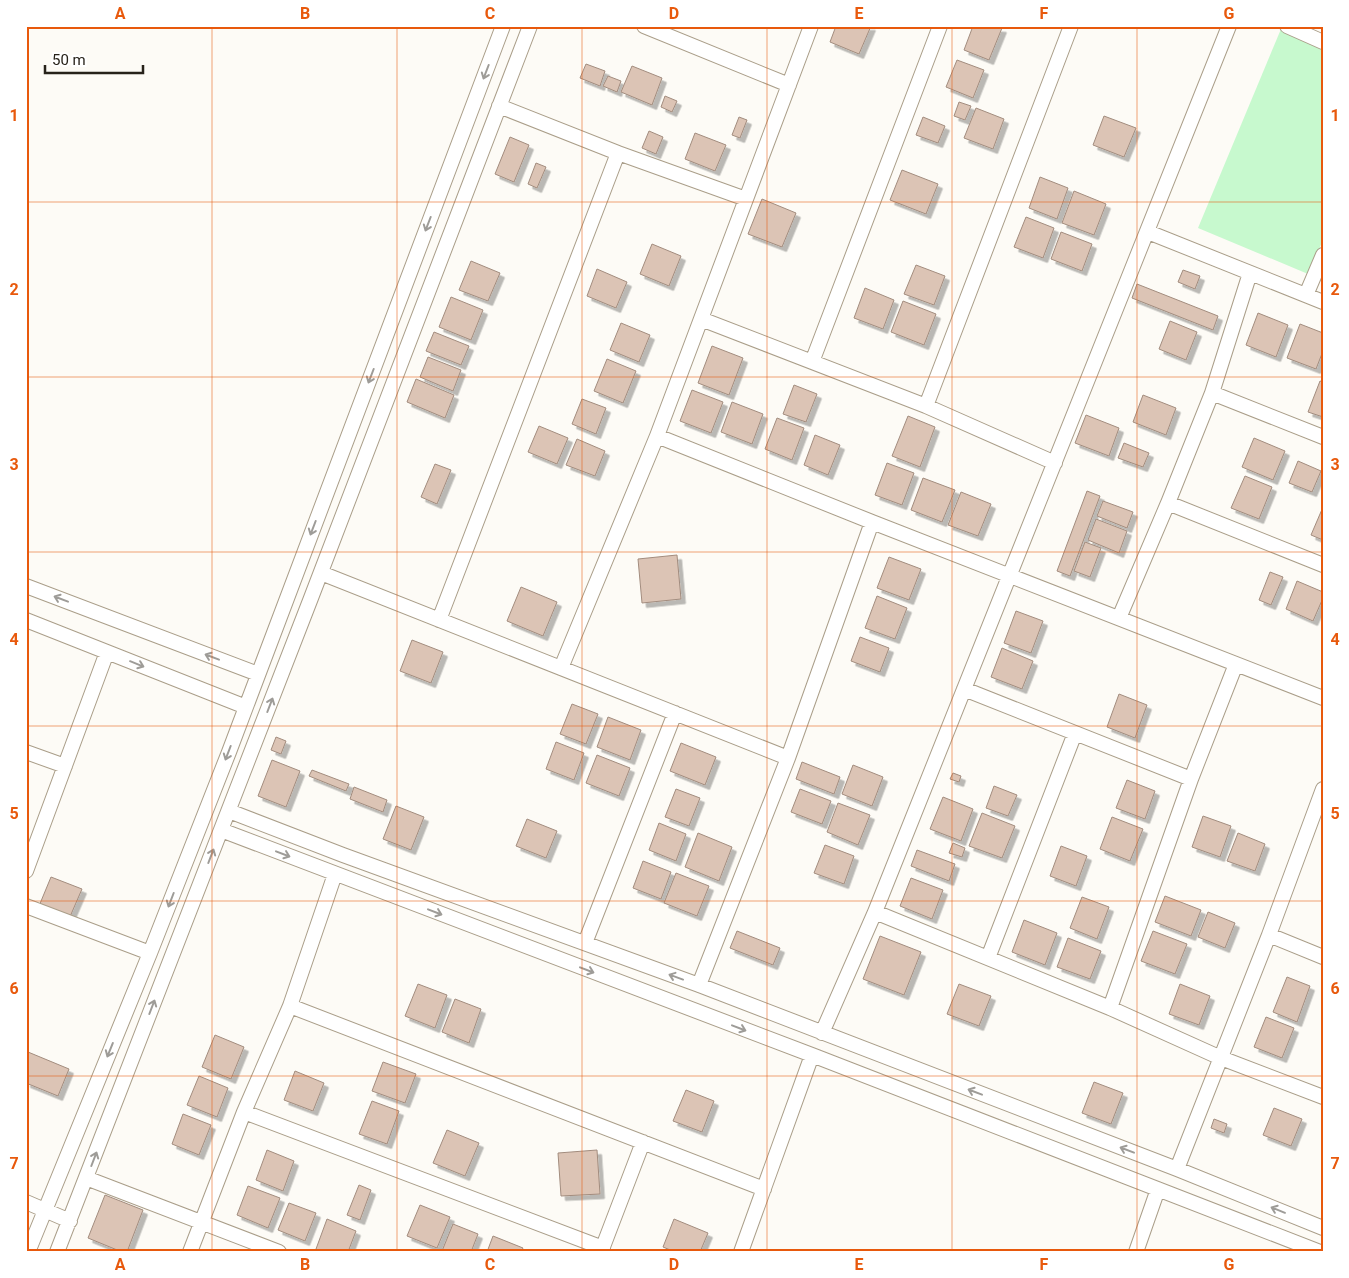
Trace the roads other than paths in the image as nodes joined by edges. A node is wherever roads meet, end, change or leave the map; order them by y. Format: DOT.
graph roads {
  1 [pos="503,26"];
  2 [pos="530,26"];
  3 [pos="644,26"];
  4 [pos="811,26"];
  5 [pos="940,26"];
  6 [pos="1071,26"];
  7 [pos="1229,26"];
  8 [pos="1287,26"];
  9 [pos="663,30"];
  10 [pos="1323,42"];
  11 [pos="789,85"];
  12 [pos="499,106"];
  13 [pos="618,153"];
  14 [pos="746,199"];
  15 [pos="1148,232"];
  16 [pos="1323,255"];
  17 [pos="1250,273"];
  18 [pos="1306,295"];
  19 [pos="1323,302"];
  20 [pos="701,319"];
  21 [pos="812,362"];
  22 [pos="1212,393"];
  23 [pos="926,406"];
  24 [pos="657,436"];
  25 [pos="1323,436"];
  26 [pos="1055,463"];
  27 [pos="1168,503"];
  28 [pos="872,522"];
  29 [pos="1323,565"];
  30 [pos="321,573"];
  31 [pos="1010,575"];
  32 [pos="26,586"];
  33 [pos="1119,618"];
  34 [pos="26,620"];
  35 [pos="439,620"];
  36 [pos="108,652"];
  37 [pos="1236,664"];
  38 [pos="561,668"];
  39 [pos="258,674"];
  40 [pos="964,689"];
  41 [pos="1323,698"];
  42 [pos="246,707"];
  43 [pos="675,714"];
  44 [pos="1075,733"];
  45 [pos="26,752"];
  46 [pos="788,758"];
  47 [pos="65,766"];
  48 [pos="1191,779"];
  49 [pos="1323,789"];
  50 [pos="229,811"];
  51 [pos="221,830"];
  52 [pos="26,871"];
  53 [pos="335,874"];
  54 [pos="26,906"];
  55 [pos="874,912"];
  56 [pos="1269,935"];
  57 [pos="585,943"];
  58 [pos="150,953"];
  59 [pos="1323,957"];
  60 [pos="988,958"];
  61 [pos="699,985"];
  62 [pos="290,1006"];
  63 [pos="1110,1008"];
  64 [pos="822,1033"];
  65 [pos="812,1056"];
  66 [pos="1221,1058"];
  67 [pos="1323,1097"];
  68 [pos="244,1112"];
  69 [pos="643,1142"];
  70 [pos="1177,1169"];
  71 [pos="86,1178"];
  72 [pos="764,1189"];
  73 [pos="1158,1189"];
  74 [pos="26,1202"];
  75 [pos="44,1209"];
  76 [pos="70,1221"];
  77 [pos="201,1222"];
  78 [pos="1323,1228"];
  79 [pos="602,1250"];
  80 [pos="28,1252"];
  81 [pos="57,1252"];
  82 [pos="190,1252"];
  83 [pos="279,1252"];
  84 [pos="741,1252"];
  85 [pos="1136,1252"];
  86 [pos="1320,1252"];
  1 -- 39 [label="street, one-way"];
  2 -- 12 [label="street"];
  3 -- 9 [label="street"];
  4 -- 11 [label="street"];
  5 -- 21 [label="street"];
  6 -- 23 [label="street"];
  7 -- 15 [label="street"];
  8 -- 10 [label="street"];
  9 -- 11 [label="street"];
  11 -- 14 [label="street"];
  12 -- 13 [label="street"];
  12 -- 30 [label="street"];
  13 -- 14 [label="street"];
  13 -- 35 [label="street"];
  14 -- 20 [label="street"];
  15 -- 17 [label="street"];
  15 -- 26 [label="street"];
  16 -- 18 [label="street"];
  17 -- 18 [label="street"];
  17 -- 22 [label="street"];
  18 -- 19 [label="street"];
  20 -- 21 [label="street"];
  20 -- 24 [label="street"];
  21 -- 23 [label="street"];
  22 -- 25 [label="street"];
  22 -- 27 [label="street"];
  23 -- 26 [label="street"];
  24 -- 28 [label="street"];
  24 -- 38 [label="street"];
  26 -- 31 [label="street"];
  27 -- 29 [label="street"];
  27 -- 33 [label="street"];
  28 -- 31 [label="street"];
  28 -- 46 [label="street"];
  30 -- 35 [label="street"];
  50 -- 30 [label="street, one-way"];
  31 -- 33 [label="street"];
  31 -- 40 [label="street"];
  39 -- 32 [label="street, one-way"];
  33 -- 37 [label="street"];
  34 -- 36 [label="street"];
  35 -- 38 [label="street"];
  36 -- 42 [label="street, one-way"];
  36 -- 47 [label="street"];
  37 -- 41 [label="street"];
  37 -- 48 [label="street"];
  38 -- 43 [label="street"];
  39 -- 42 [label="street"];
  40 -- 44 [label="street"];
  40 -- 55 [label="street"];
  42 -- 58 [label="street, one-way"];
  43 -- 46 [label="street"];
  43 -- 57 [label="street"];
  44 -- 48 [label="street"];
  44 -- 60 [label="street"];
  45 -- 47 [label="street"];
  46 -- 61 [label="street"];
  47 -- 52 [label="street"];
  48 -- 63 [label="street"];
  49 -- 56 [label="street"];
  50 -- 51 [label="street"];
  50 -- 57 [label="street"];
  51 -- 53 [label="street, one-way"];
  71 -- 51 [label="street, one-way"];
  53 -- 62 [label="street"];
  53 -- 65 [label="street, one-way"];
  54 -- 58 [label="street"];
  55 -- 60 [label="street"];
  55 -- 64 [label="street"];
  56 -- 59 [label="street"];
  56 -- 66 [label="street"];
  61 -- 57 [label="street, one-way"];
  58 -- 75 [label="street, one-way"];
  60 -- 63 [label="street"];
  61 -- 64 [label="street"];
  62 -- 68 [label="street"];
  62 -- 69 [label="street"];
  63 -- 66 [label="street"];
  70 -- 64 [label="street, one-way"];
  65 -- 72 [label="street"];
  65 -- 73 [label="street"];
  66 -- 67 [label="street"];
  66 -- 70 [label="street"];
  68 -- 77 [label="street"];
  68 -- 79 [label="street"];
  69 -- 72 [label="street"];
  69 -- 79 [label="street"];
  78 -- 70 [label="street, one-way"];
  71 -- 76 [label="street"];
  71 -- 77 [label="street"];
  72 -- 84 [label="street"];
  73 -- 85 [label="street"];
  73 -- 86 [label="street"];
  74 -- 75 [label="street"];
  75 -- 76 [label="street"];
  75 -- 80 [label="street"];
  76 -- 81 [label="street"];
  77 -- 82 [label="street"];
  77 -- 83 [label="street"];
}
